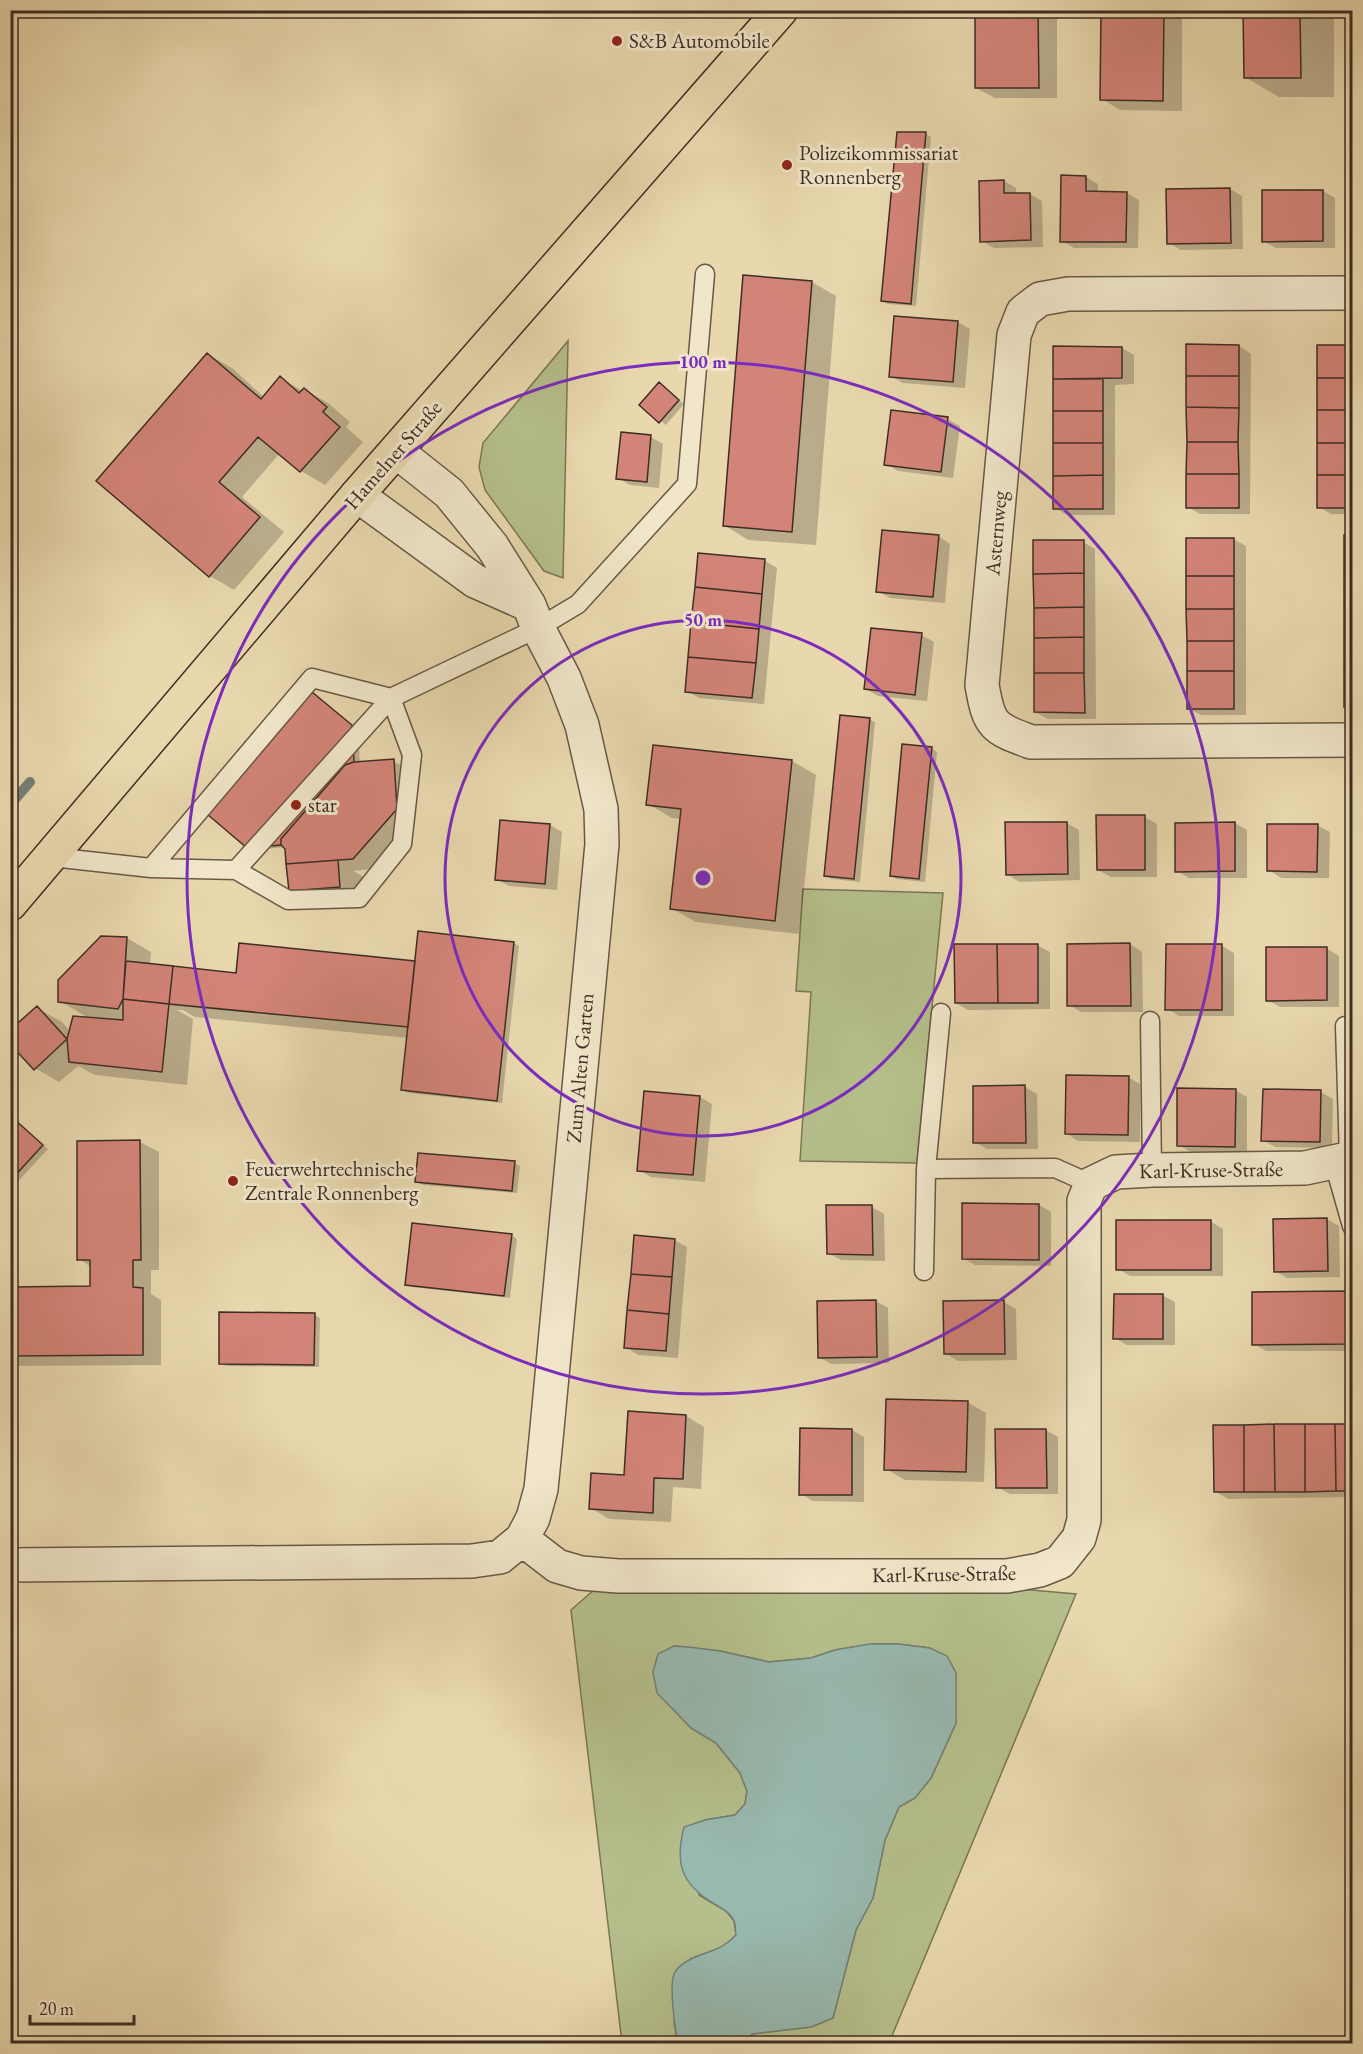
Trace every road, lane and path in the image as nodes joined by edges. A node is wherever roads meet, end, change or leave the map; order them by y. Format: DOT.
graph roads {
  1 [pos="782,10"];
  2 [pos="705,274"];
  3 [pos="1353,293"];
  4 [pos="396,451"];
  5 [pos="357,495"];
  6 [pos="534,617"];
  7 [pos="391,698"];
  8 [pos="1353,740"];
  9 [pos="52,857"];
  10 [pos="151,868"];
  11 [pos="236,870"];
  12 [pos="10,904"];
  13 [pos="941,1013"];
  14 [pos="1150,1021"];
  15 [pos="1345,1026"];
  16 [pos="1345,1160"];
  17 [pos="926,1169"];
  18 [pos="1152,1170"];
  19 [pos="1091,1184"];
  20 [pos="1353,1226"];
  21 [pos="924,1271"];
  22 [pos="522,1539"];
  23 [pos="10,1565"];
  1 -- 4 [label="main road, Hamelner Straße"];
  2 -- 6 [label="lane"];
  3 -- 8 [label="street, Asternweg"];
  4 -- 5 [label="main road, Hamelner Straße"];
  4 -- 6 [label="street, Zum Alten Garten"];
  5 -- 6 [label="street"];
  5 -- 9 [label="main road, Hamelner Straße"];
  6 -- 7 [label="lane"];
  6 -- 22 [label="street, Zum Alten Garten"];
  7 -- 10 [label="lane"];
  7 -- 11 [label="lane"];
  7 -- 11 [label="lane"];
  9 -- 10 [label="lane"];
  9 -- 12 [label="main road, Hamelner Straße"];
  10 -- 11 [label="lane"];
  13 -- 17 [label="lane"];
  14 -- 18 [label="lane"];
  15 -- 16 [label="lane"];
  16 -- 18 [label="street, Karl-Kruse-Straße"];
  16 -- 20 [label="lane"];
  17 -- 19 [label="lane"];
  17 -- 21 [label="lane"];
  18 -- 19 [label="street, Karl-Kruse-Straße"];
  19 -- 22 [label="street, Karl-Kruse-Straße"];
  22 -- 23 [label="street"];
}
